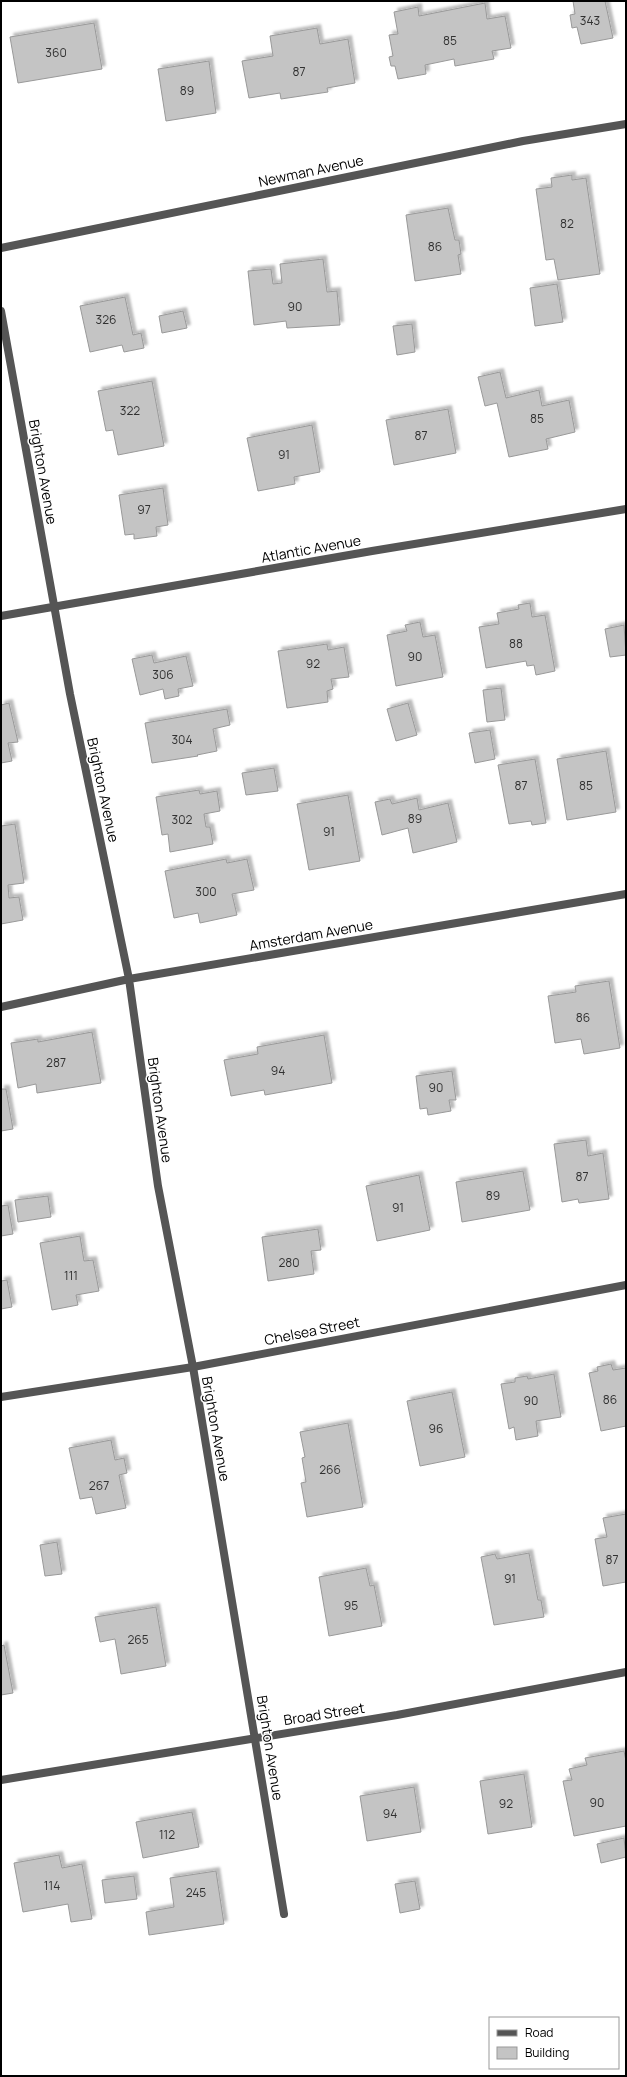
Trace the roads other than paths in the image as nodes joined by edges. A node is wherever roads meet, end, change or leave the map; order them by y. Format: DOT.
graph roads {
  1 [pos="626,124"];
  2 [pos="1,248"];
  3 [pos="1,311"];
  4 [pos="626,509"];
  5 [pos="54,607"];
  6 [pos="1,616"];
  7 [pos="626,894"];
  8 [pos="129,979"];
  9 [pos="1,1007"];
  10 [pos="626,1286"];
  11 [pos="193,1367"];
  12 [pos="1,1397"];
  13 [pos="626,1672"];
  14 [pos="255,1739"];
  15 [pos="1,1780"];
  16 [pos="284,1914"];
  1 -- 2 [label="street, Newman Avenue"];
  3 -- 5 [label="street, Brighton Avenue"];
  4 -- 5 [label="street, Atlantic Avenue"];
  5 -- 6 [label="street, Atlantic Avenue"];
  5 -- 8 [label="street, Brighton Avenue"];
  7 -- 8 [label="street, Amsterdam Avenue"];
  8 -- 9 [label="street, Amsterdam Avenue"];
  8 -- 11 [label="street, Brighton Avenue"];
  10 -- 11 [label="street, Chelsea Street"];
  11 -- 12 [label="street, Chelsea Street"];
  11 -- 14 [label="street, Brighton Avenue"];
  13 -- 14 [label="street, Broad Street"];
  14 -- 15 [label="street, Broad Street"];
  14 -- 16 [label="street, Brighton Avenue"];
}
